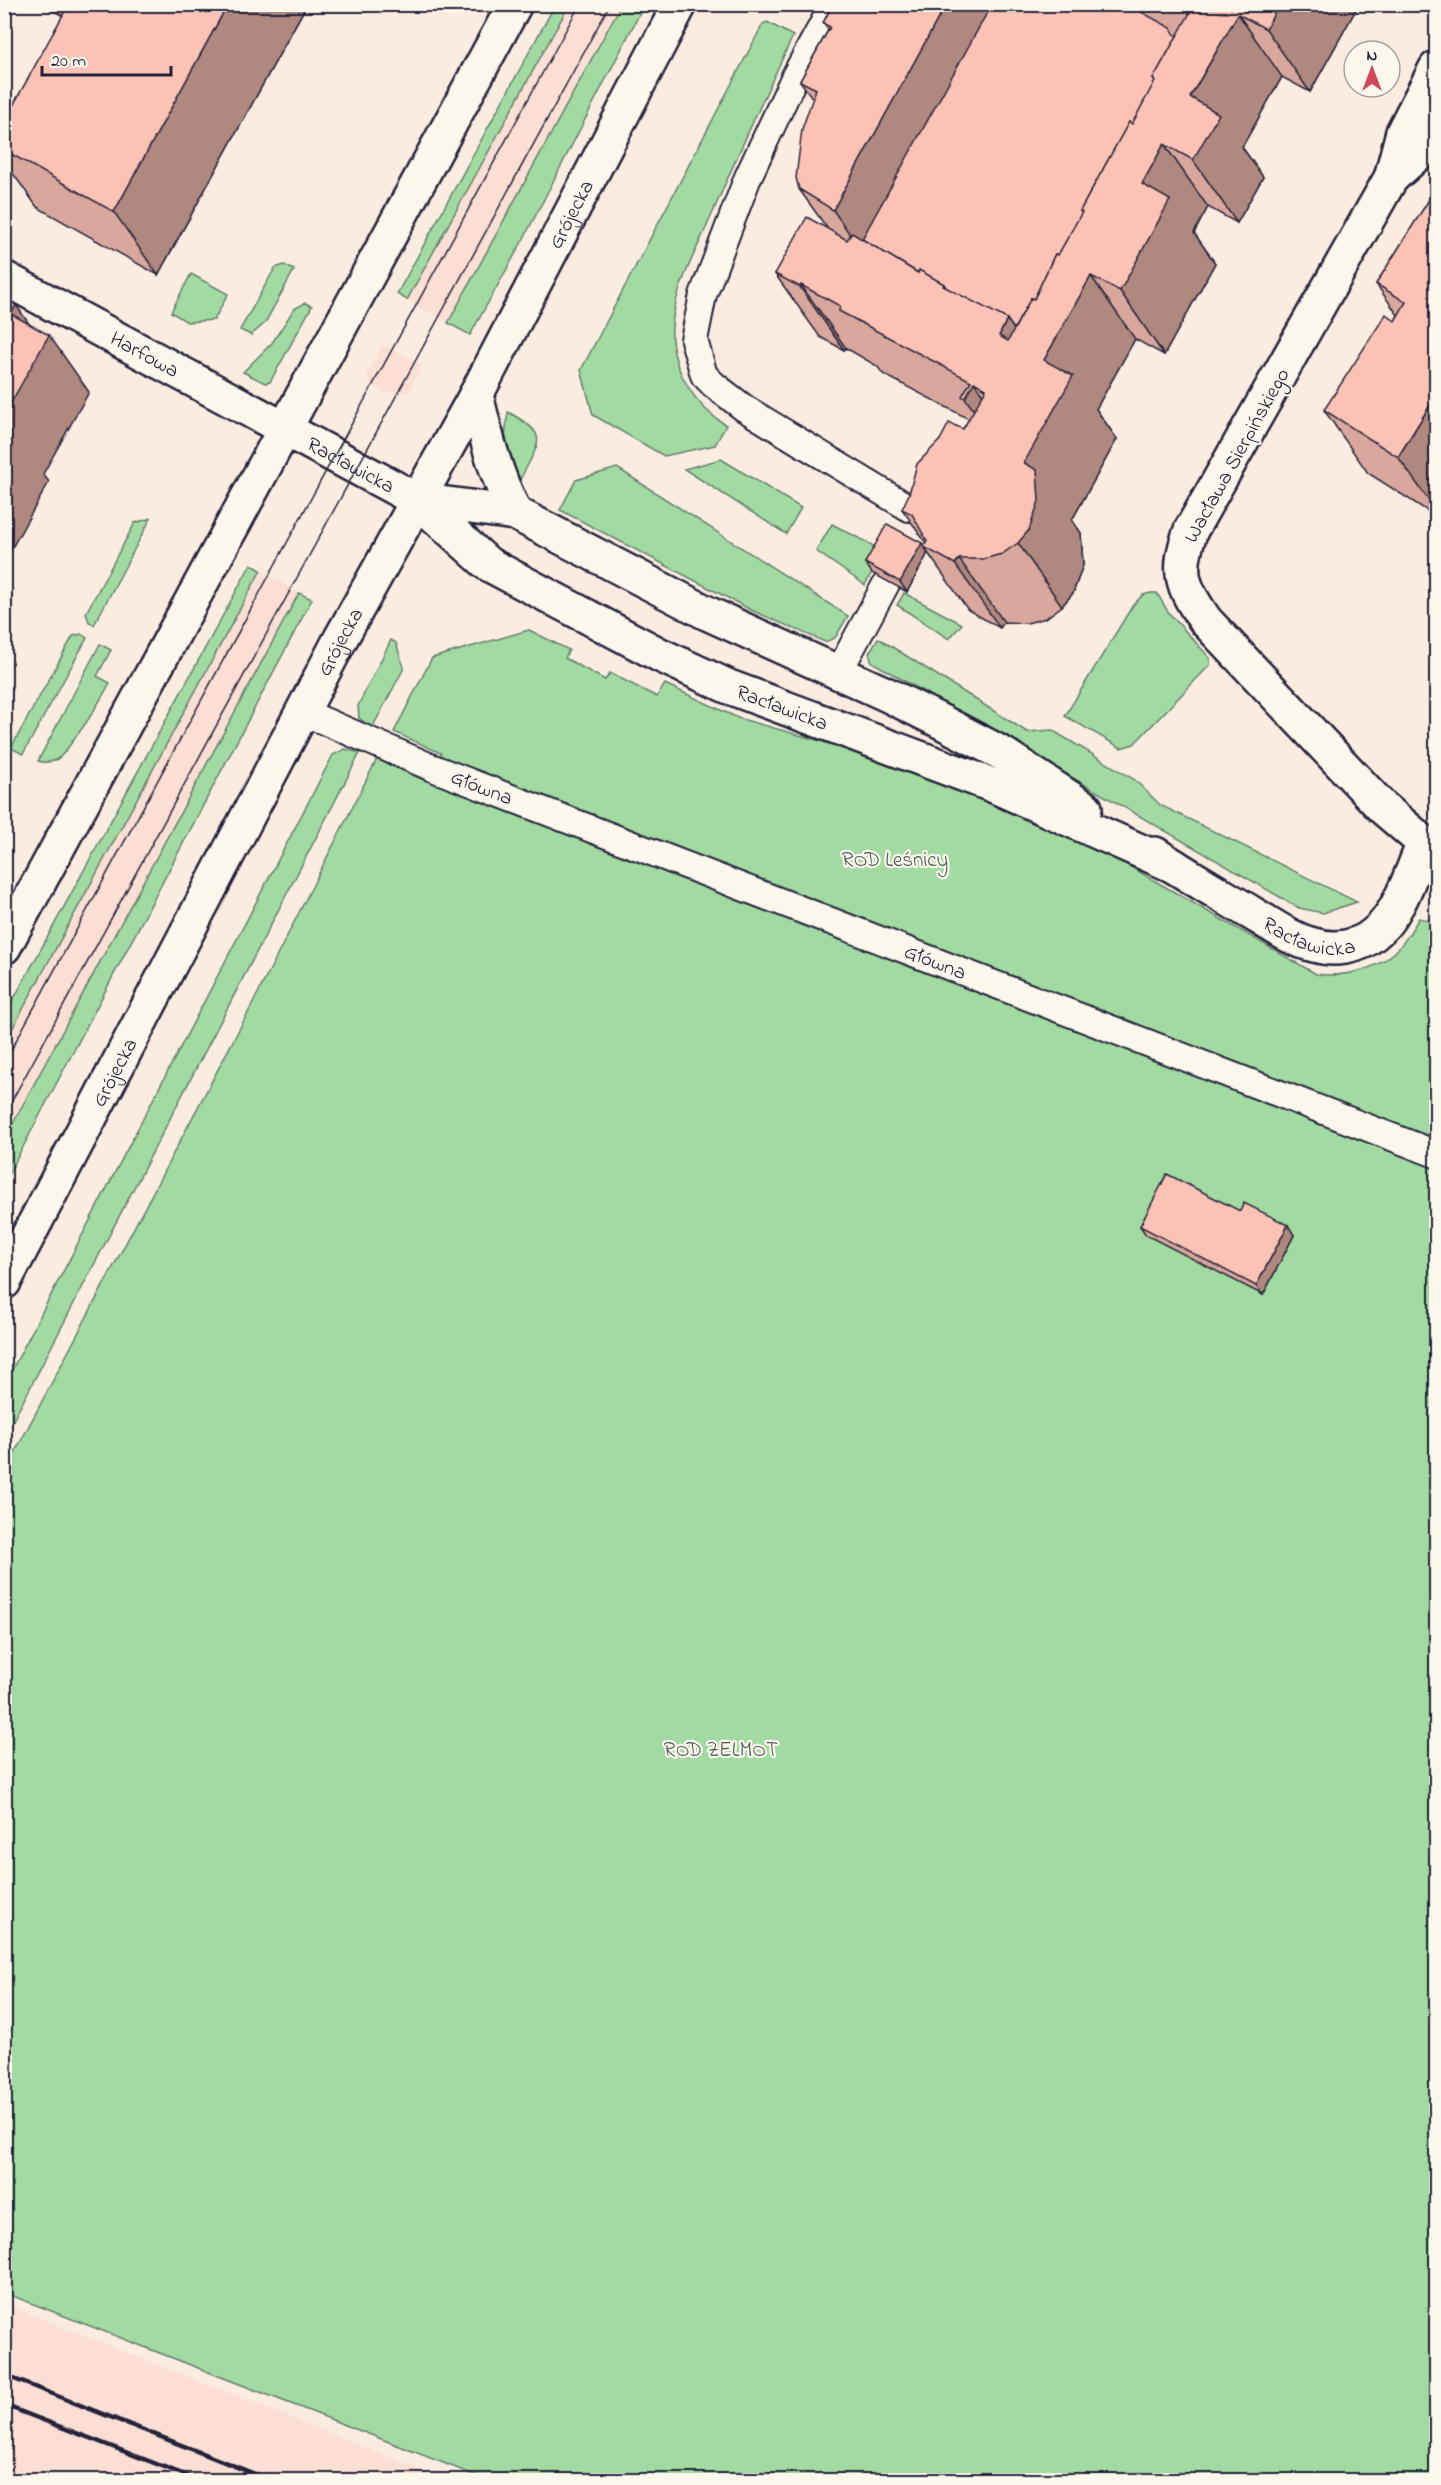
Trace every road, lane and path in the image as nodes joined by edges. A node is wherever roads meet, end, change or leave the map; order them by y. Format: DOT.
graph roads {
  1 [pos="515,4"];
  2 [pos="680,4"];
  3 [pos="834,4"];
  4 [pos="1437,68"];
  5 [pos="1437,131"];
  6 [pos="1391,178"];
  7 [pos="4,278"];
  8 [pos="476,395"];
  9 [pos="286,430"];
  10 [pos="417,500"];
  11 [pos="909,508"];
  12 [pos="515,513"];
  13 [pos="886,584"];
  14 [pos="838,673"];
  15 [pos="303,712"];
  16 [pos="1430,845"];
  17 [pos="1173,866"];
  18 [pos="4,946"];
  19 [pos="1437,1154"];
  20 [pos="4,1282"];
  1 -- 9 [label="street"];
  2 -- 8 [label="street, Grójecka"];
  3 -- 11 [label="lane"];
  4 -- 6 [label="street, Wacława Sierpińskiego"];
  5 -- 6 [label="street, Wacława Sierpińskiego"];
  6 -- 16 [label="street, Wacława Sierpińskiego"];
  7 -- 9 [label="street, Harfowa"];
  8 -- 10 [label="street, Grójecka"];
  8 -- 12 [label="street"];
  9 -- 10 [label="street, Racławicka"];
  9 -- 18 [label="street"];
  10 -- 12 [label="street, Racławicka"];
  10 -- 15 [label="street, Grójecka"];
  10 -- 17 [label="street, Racławicka"];
  12 -- 14 [label="street, Racławicka"];
  13 -- 14 [label="lane"];
  14 -- 17 [label="street, Racławicka"];
  15 -- 19 [label="lane, Główna"];
  15 -- 20 [label="street, Grójecka"];
  16 -- 17 [label="street, Racławicka"];
}
